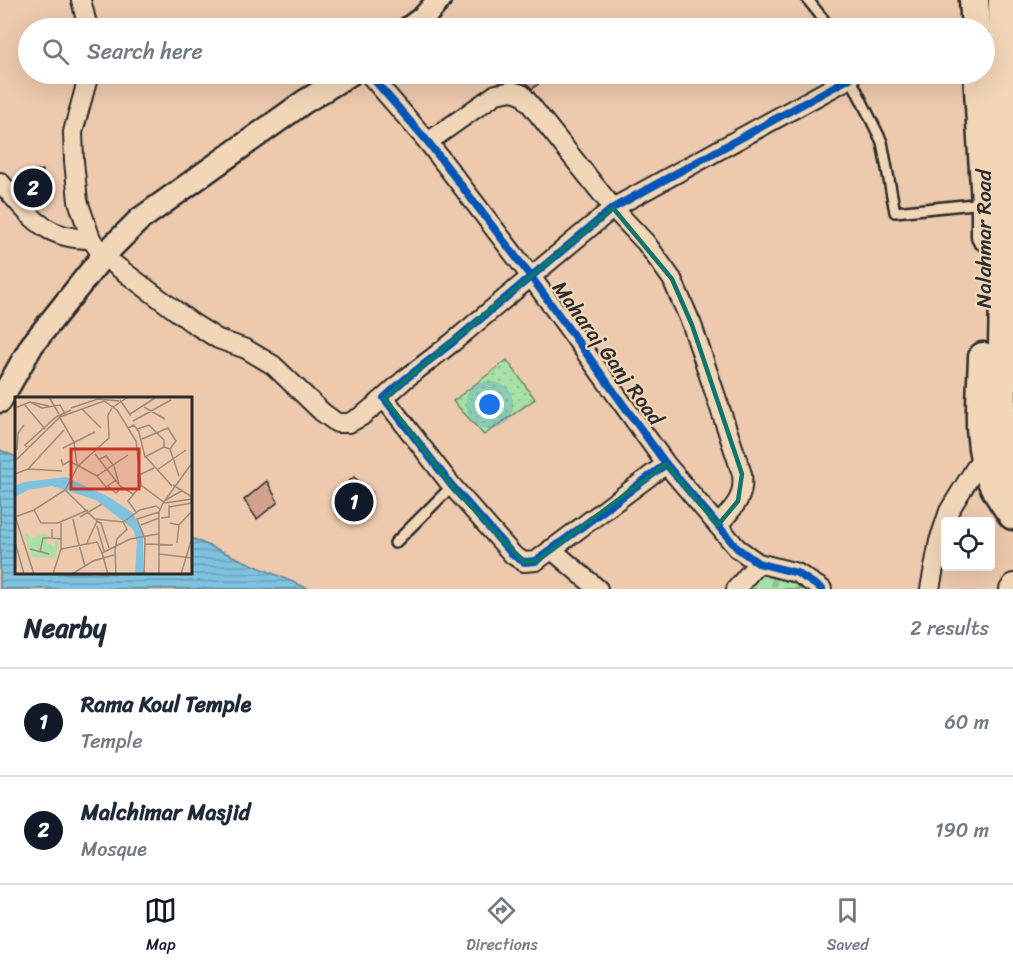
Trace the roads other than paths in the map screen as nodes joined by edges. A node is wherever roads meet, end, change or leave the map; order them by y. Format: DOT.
graph roads {
  1 [pos="81,0"];
  2 [pos="439,0"];
  3 [pos="808,0"];
  4 [pos="975,0"];
  5 [pos="1002,0"];
  6 [pos="86,18"];
  7 [pos="423,18"];
  8 [pos="822,18"];
  9 [pos="976,18"];
  10 [pos="86,84"];
  11 [pos="334,84"];
  12 [pos="378,84"];
  13 [pos="835,84"];
  14 [pos="853,84"];
  15 [pos="979,84"];
  16 [pos="428,142"];
  17 [pos="0,182"];
  18 [pos="986,203"];
  19 [pos="613,208"];
  20 [pos="97,248"];
  21 [pos="532,278"];
  22 [pos="384,398"];
  23 [pos="0,400"];
  24 [pos="999,402"];
  25 [pos="984,454"];
  26 [pos="666,465"];
  27 [pos="452,486"];
  28 [pos="1013,487"];
  29 [pos="1013,515"];
  30 [pos="718,525"];
  31 [pos="395,543"];
  32 [pos="551,549"];
  33 [pos="758,562"];
  34 [pos="1013,583"];
  35 [pos="598,589"];
  36 [pos="736,589"];
  37 [pos="822,589"];
  38 [pos="930,589"];
  39 [pos="1009,589"];
  1 -- 6 [label="street"];
  2 -- 7 [label="street"];
  3 -- 8 [label="lane"];
  4 -- 9 [label="main road"];
  5 -- 24 [label="main road, Nalahmar Road"];
  10 -- 20 [label="street"];
  11 -- 20 [label="street"];
  12 -- 16 [label="street, Maharaj Ganj Road"];
  13 -- 19 [label="street"];
  14 -- 18 [label="lane"];
  15 -- 18 [label="main road, Nalahmar Road"];
  16 -- 19 [label="street"];
  16 -- 21 [label="street, Maharaj Ganj Road"];
  17 -- 20 [label="street"];
  18 -- 24 [label="main road, Nalahmar Road"];
  19 -- 21 [label="street"];
  19 -- 30 [label="street"];
  20 -- 22 [label="street"];
  20 -- 23 [label="street"];
  21 -- 22 [label="street"];
  21 -- 26 [label="street, Maharaj Ganj Road"];
  22 -- 27 [label="street"];
  24 -- 25 [label="main road"];
  24 -- 28 [label="main road, Nalahmar Road"];
  25 -- 29 [label="main road"];
  25 -- 38 [label="street"];
  26 -- 30 [label="street, Maharaj Ganj Road"];
  26 -- 32 [label="street"];
  27 -- 31 [label="lane"];
  27 -- 32 [label="street"];
  30 -- 33 [label="street, Maharaj Ganj Road"];
  32 -- 35 [label="street"];
  33 -- 36 [label="street"];
  33 -- 37 [label="street, Maharaj Ganj Road"];
  34 -- 39 [label="street"];
}
